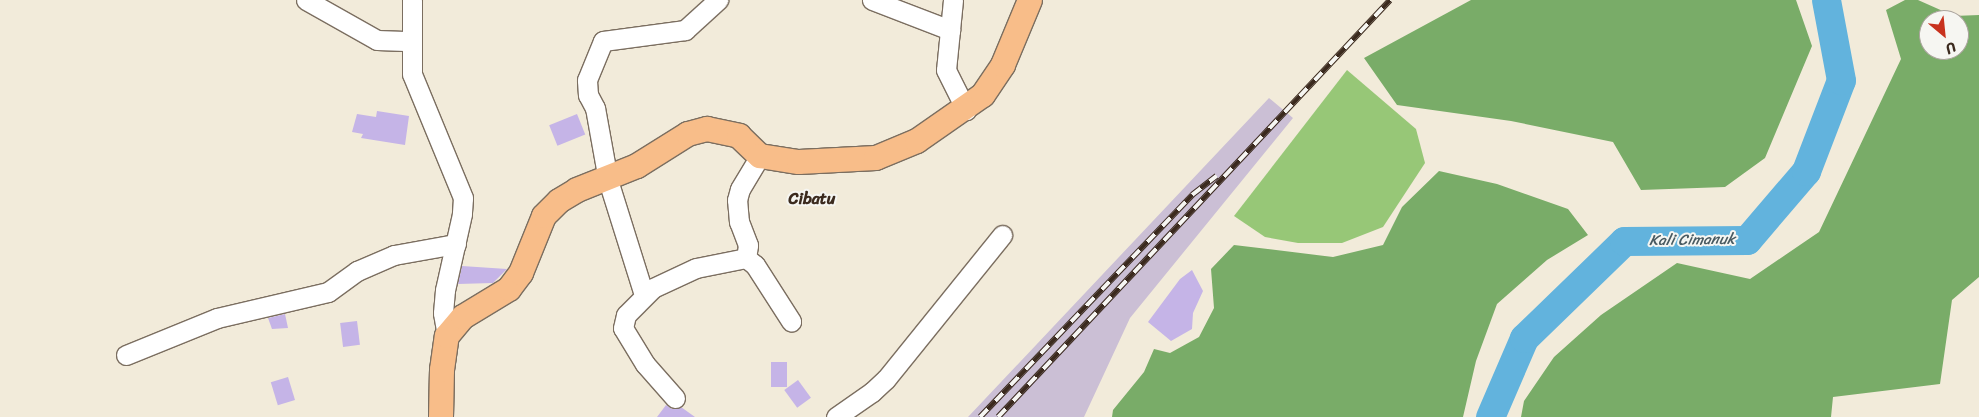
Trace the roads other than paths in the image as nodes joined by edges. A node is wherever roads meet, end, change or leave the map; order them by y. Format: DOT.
graph roads {
  1 [pos="306,0"];
  2 [pos="412,0"];
  3 [pos="718,0"];
  4 [pos="872,0"];
  5 [pos="954,0"];
  6 [pos="1030,0"];
  7 [pos="950,30"];
  8 [pos="412,41"];
  9 [pos="966,110"];
  10 [pos="760,156"];
  11 [pos="608,180"];
  12 [pos="1002,236"];
  13 [pos="456,244"];
  14 [pos="746,258"];
  15 [pos="644,295"];
  16 [pos="791,321"];
  17 [pos="447,336"];
  18 [pos="126,355"];
  19 [pos="675,398"];
  20 [pos="441,417"];
  21 [pos="836,417"];
  1 -- 8 [label="street"];
  2 -- 8 [label="street"];
  3 -- 11 [label="street"];
  4 -- 7 [label="street"];
  5 -- 7 [label="street"];
  6 -- 9 [label="main road"];
  7 -- 9 [label="street"];
  8 -- 13 [label="street"];
  9 -- 10 [label="main road"];
  10 -- 11 [label="main road"];
  10 -- 14 [label="street"];
  11 -- 15 [label="street"];
  11 -- 17 [label="main road"];
  12 -- 21 [label="street"];
  13 -- 17 [label="street"];
  13 -- 18 [label="street"];
  14 -- 15 [label="street"];
  14 -- 16 [label="street"];
  15 -- 19 [label="street"];
  17 -- 20 [label="main road"];
}
